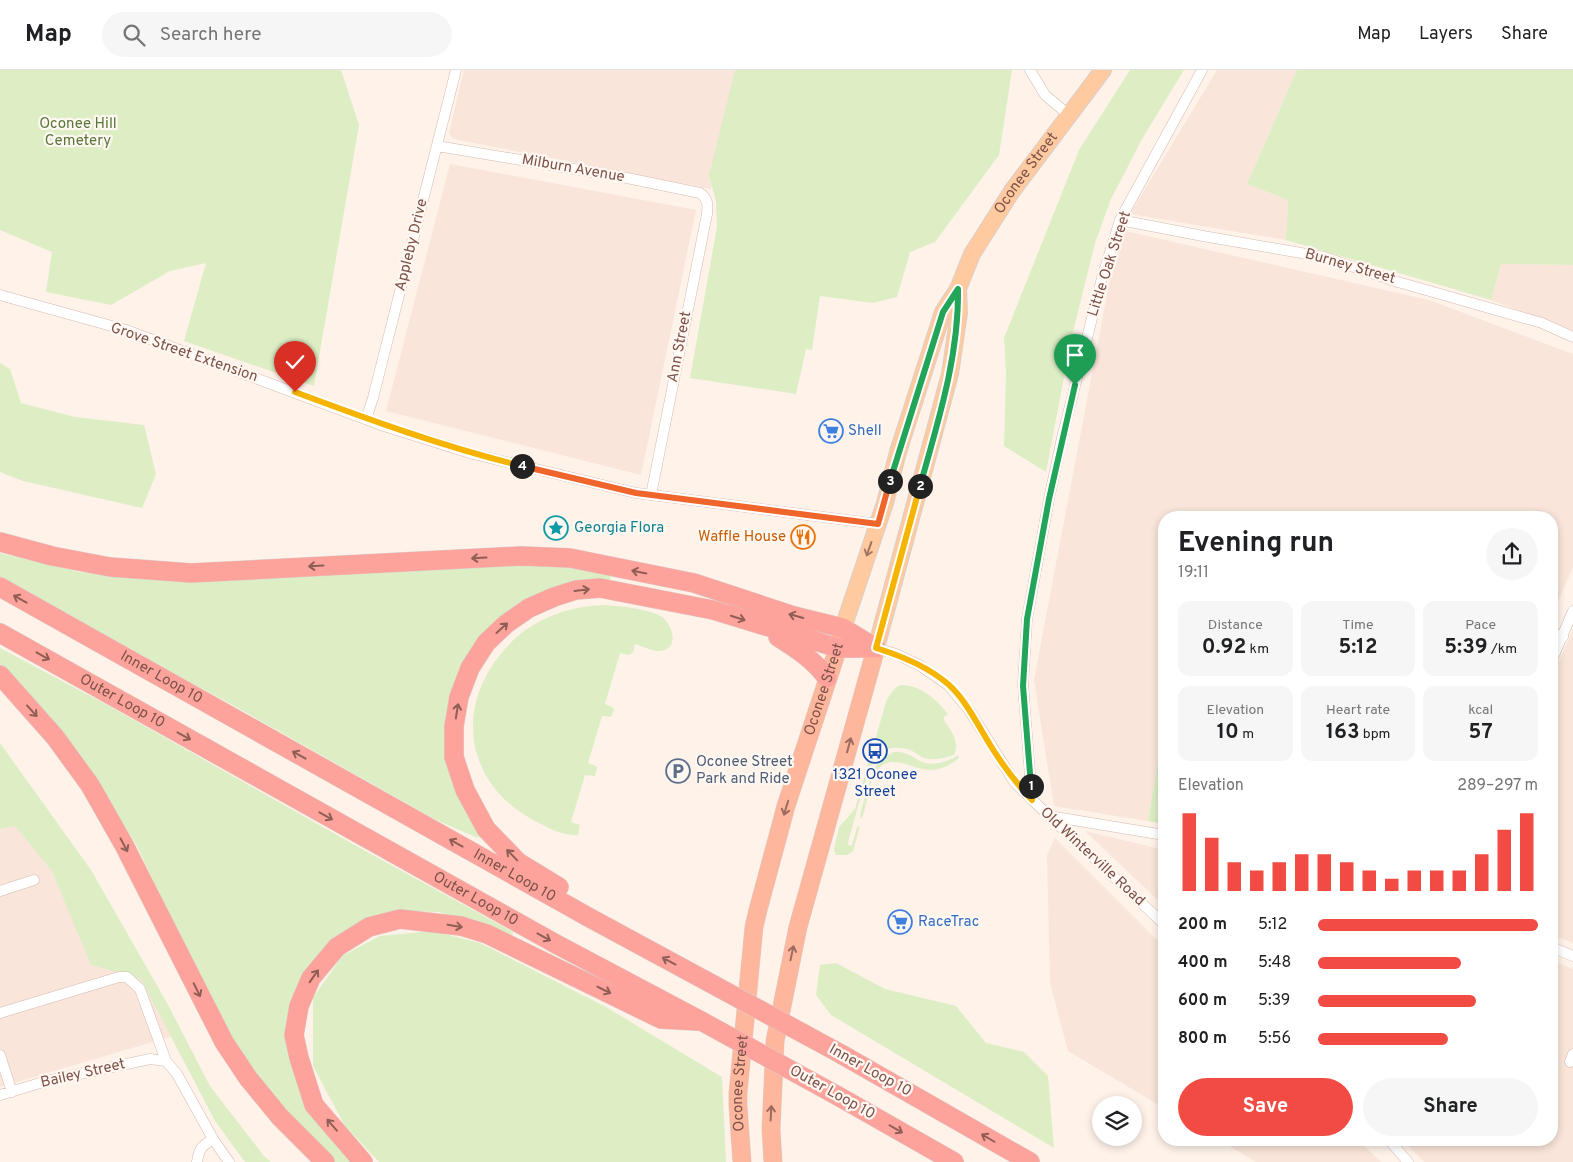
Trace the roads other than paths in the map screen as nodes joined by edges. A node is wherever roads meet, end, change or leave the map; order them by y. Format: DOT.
graph roads {
  1 [pos="456,70"];
  2 [pos="1030,70"];
  3 [pos="1103,70"];
  4 [pos="1202,70"];
  5 [pos="1070,116"];
  6 [pos="437,146"];
  7 [pos="707,200"];
  8 [pos="1120,220"];
  9 [pos="958,289"];
  10 [pos="0,295"];
  11 [pos="1573,337"];
  12 [pos="366,419"];
  13 [pos="651,495"];
  14 [pos="878,524"];
  15 [pos="0,542"];
  16 [pos="0,587"];
  17 [pos="1573,611"];
  18 [pos="763,626"];
  19 [pos="843,628"];
  20 [pos="0,633"];
  21 [pos="1558,635"];
  22 [pos="1562,637"];
  23 [pos="1558,646"];
  24 [pos="838,648"];
  25 [pos="876,648"];
  26 [pos="0,675"];
  27 [pos="827,678"];
  28 [pos="1032,800"];
  29 [pos="1049,816"];
  30 [pos="1158,834"];
  31 [pos="34,880"];
  32 [pos="0,891"];
  33 [pos="590,918"];
  34 [pos="1158,918"];
  35 [pos="1558,950"];
  36 [pos="1573,956"];
  37 [pos="0,1013"];
  38 [pos="703,1022"];
  39 [pos="0,1055"];
  40 [pos="166,1060"];
  41 [pos="12,1092"];
  42 [pos="0,1095"];
  43 [pos="213,1139"];
  44 [pos="1394,1146"];
  45 [pos="197,1162"];
  46 [pos="229,1162"];
  47 [pos="325,1162"];
  48 [pos="364,1162"];
  49 [pos="742,1162"];
  50 [pos="773,1162"];
  51 [pos="954,1162"];
  52 [pos="1030,1162"];
  53 [pos="1408,1162"];
  1 -- 6 [label="street, Appleby Drive"];
  2 -- 5 [label="street"];
  3 -- 5 [label="main road, Oconee Street"];
  4 -- 8 [label="street, Little Oak Street"];
  5 -- 9 [label="main road, Oconee Street"];
  6 -- 7 [label="street, Milburn Avenue"];
  6 -- 12 [label="street, Appleby Drive"];
  7 -- 13 [label="street, Ann Street"];
  8 -- 11 [label="street, Burney Street"];
  8 -- 28 [label="street, Little Oak Street"];
  9 -- 14 [label="main road, Oconee Street"];
  9 -- 25 [label="main road, Oconee Street"];
  10 -- 12 [label="street, Grove Street Extension"];
  12 -- 13 [label="street, Grove Street Extension"];
  13 -- 14 [label="street, Grove Street Extension"];
  14 -- 19 [label="main road, Oconee Street, one-way"];
  19 -- 15 [label="highway, one-way"];
  33 -- 16 [label="highway, Inner Loop 10, one-way"];
  17 -- 22 [label="street"];
  18 -- 24 [label="highway"];
  18 -- 27 [label="highway"];
  33 -- 18 [label="highway, one-way"];
  19 -- 24 [label="highway, Oconee Street"];
  19 -- 25 [label="highway"];
  20 -- 38 [label="highway, Outer Loop 10, one-way"];
  21 -- 22 [label="street"];
  22 -- 23 [label="street"];
  24 -- 25 [label="highway"];
  24 -- 27 [label="highway, Oconee Street"];
  25 -- 28 [label="street, Old Winterville Road"];
  50 -- 25 [label="highway, Oconee Street, one-way"];
  26 -- 47 [label="highway, one-way"];
  27 -- 49 [label="highway, Oconee Street, one-way"];
  28 -- 29 [label="street, Old Winterville Road"];
  29 -- 30 [label="street"];
  29 -- 34 [label="street, Old Winterville Road"];
  31 -- 32 [label="street"];
  52 -- 33 [label="highway, Inner Loop 10, one-way, bridge"];
  35 -- 36 [label="street"];
  37 -- 40 [label="street"];
  48 -- 38 [label="highway, one-way"];
  38 -- 51 [label="highway, Outer Loop 10, one-way, bridge"];
  39 -- 41 [label="street"];
  40 -- 41 [label="street, Bailey Street"];
  40 -- 43 [label="street"];
  41 -- 42 [label="street, Bailey Street"];
  43 -- 45 [label="street"];
  43 -- 46 [label="street"];
  44 -- 53 [label="street"];
}
